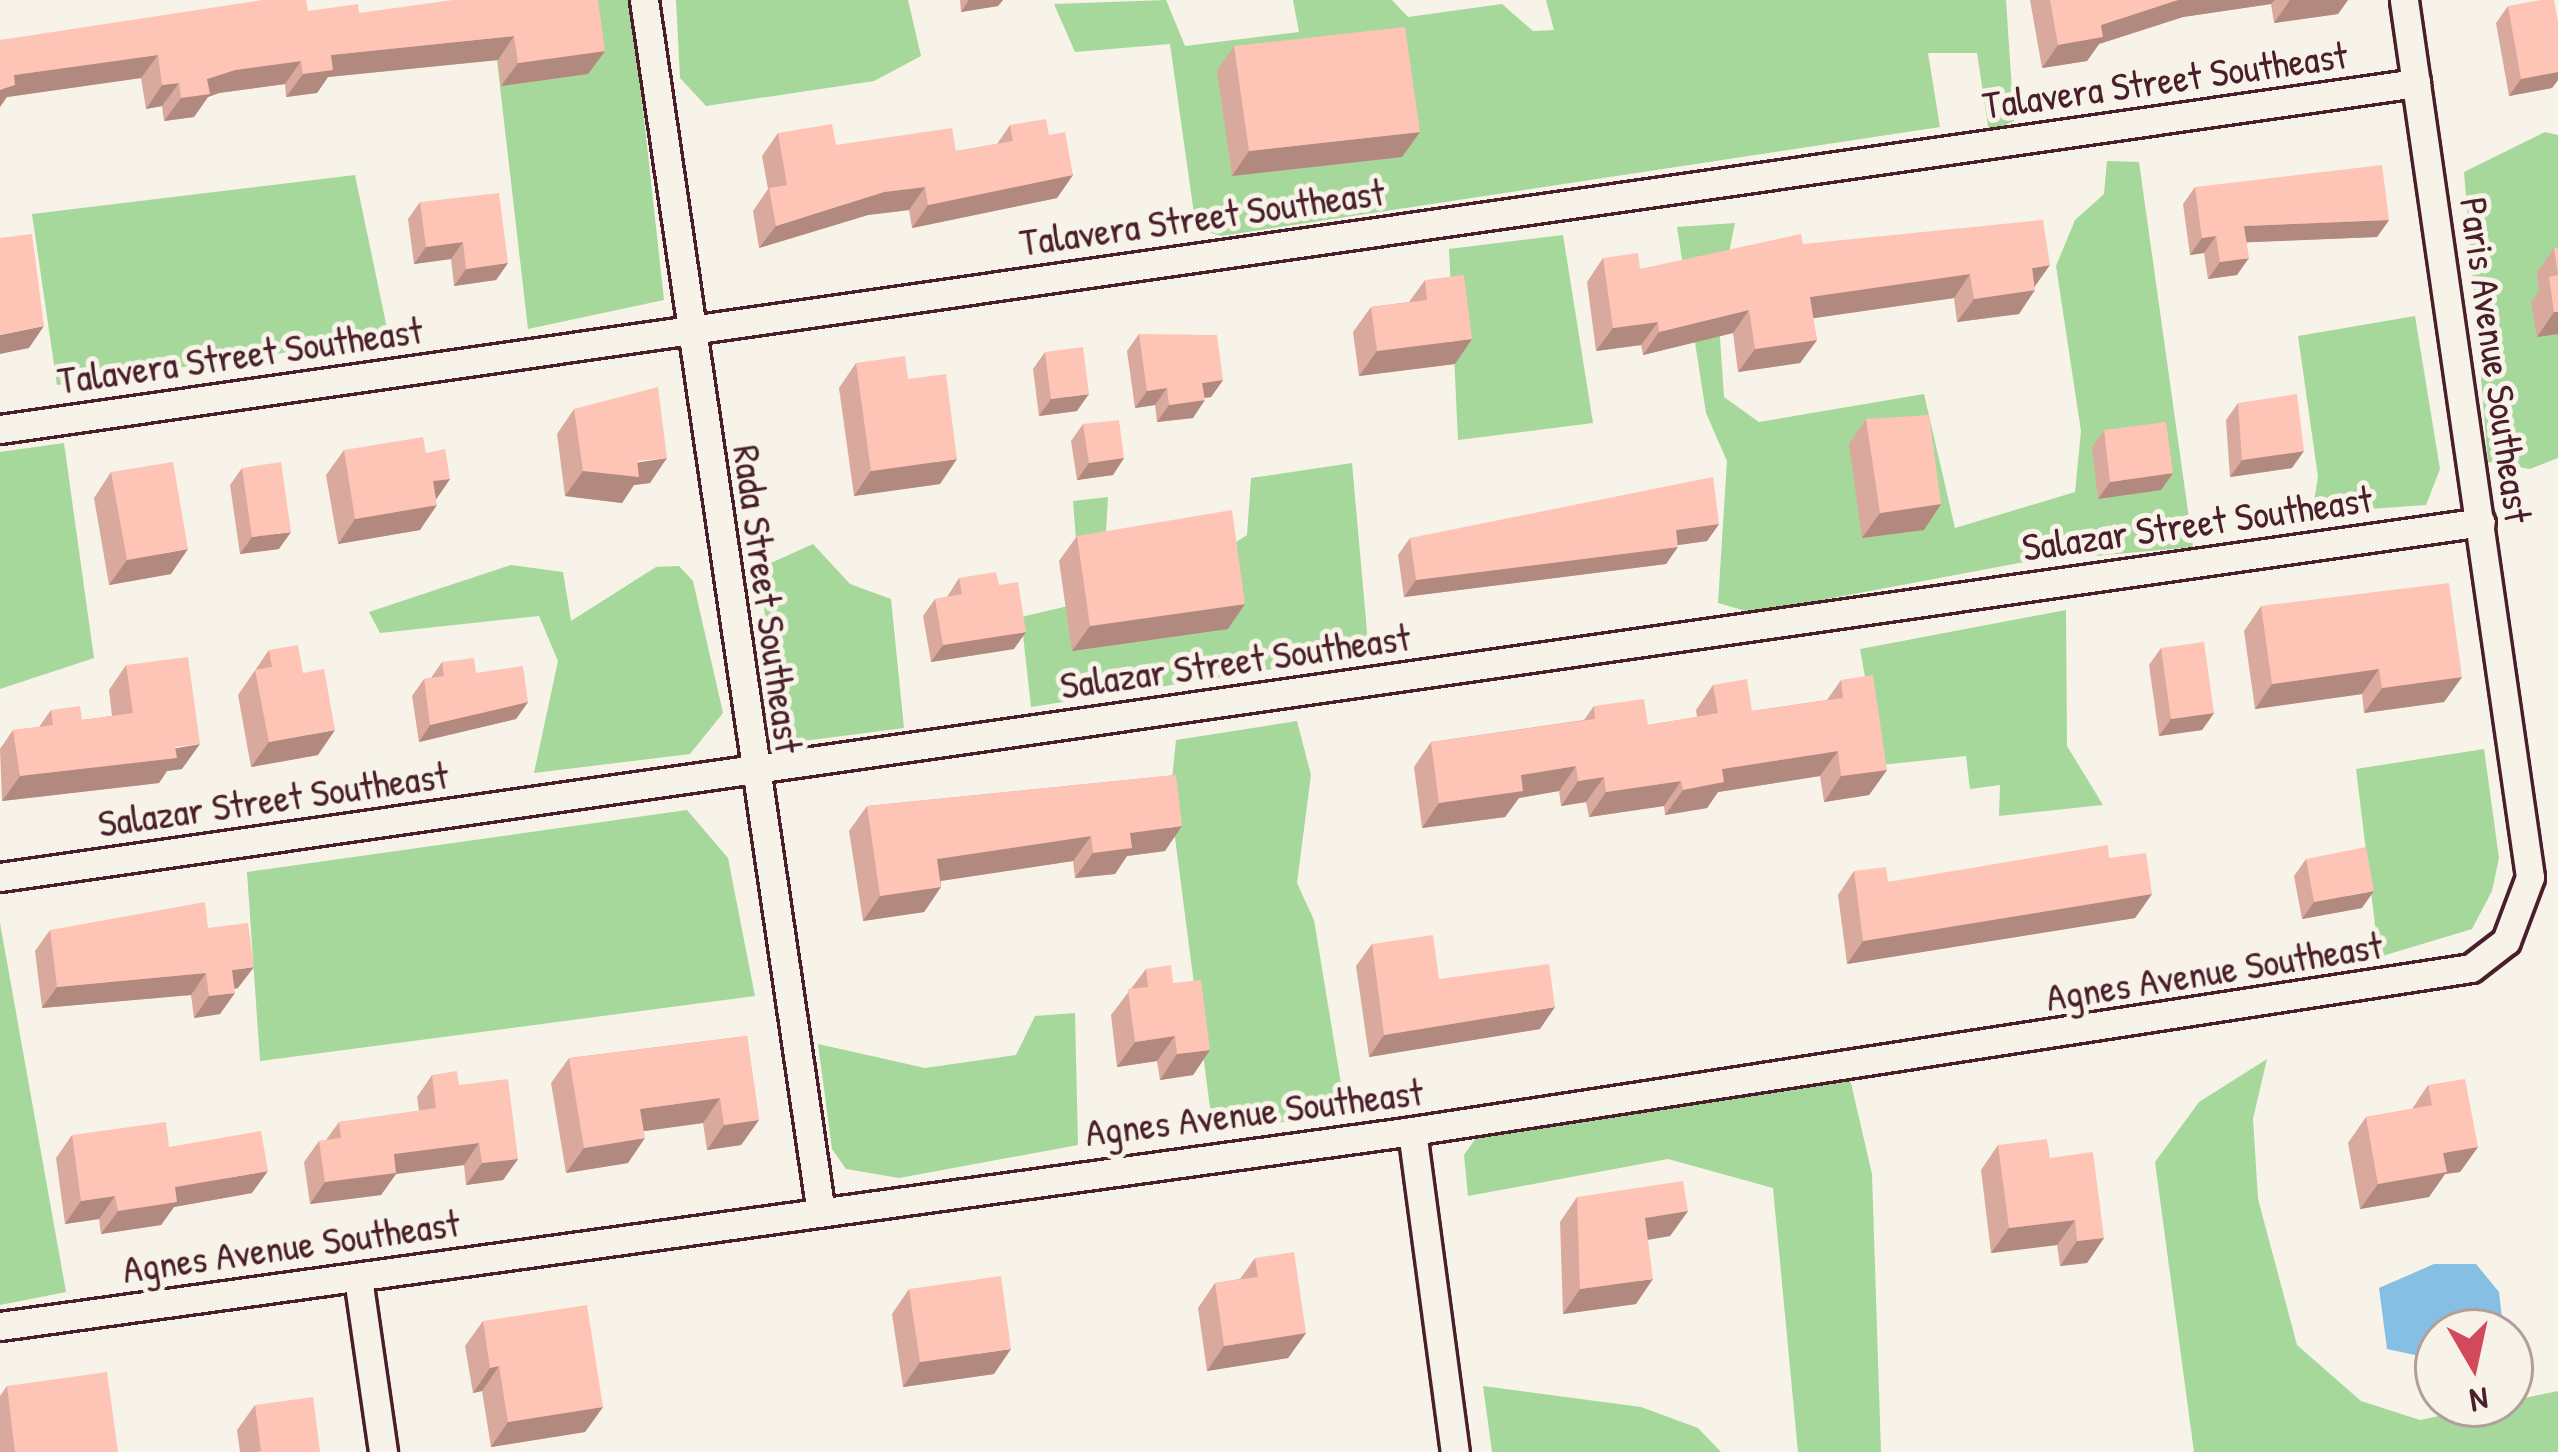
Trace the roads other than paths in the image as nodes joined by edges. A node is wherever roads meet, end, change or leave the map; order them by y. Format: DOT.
graph roads {
  1 [pos="644,0"];
  2 [pos="2404,0"];
  3 [pos="2416,83"];
  4 [pos="693,329"];
  5 [pos="0,429"];
  6 [pos="2481,522"];
  7 [pos="752,770"];
  8 [pos="0,877"];
  9 [pos="2506,941"];
  10 [pos="1412,1131"];
  11 [pos="820,1207"];
  12 [pos="358,1278"];
  13 [pos="0,1325"];
  14 [pos="383,1452"];
  15 [pos="1455,1452"];
  1 -- 4 [label="street, Rada Street Southeast"];
  2 -- 3 [label="street, Paris Avenue Southeast"];
  3 -- 4 [label="street, Talavera Street Southeast"];
  3 -- 6 [label="street, Paris Avenue Southeast"];
  4 -- 5 [label="street, Talavera Street Southeast"];
  4 -- 7 [label="street, Rada Street Southeast"];
  6 -- 7 [label="street, Salazar Street Southeast"];
  6 -- 9 [label="street, Paris Avenue Southeast"];
  7 -- 8 [label="street, Salazar Street Southeast"];
  7 -- 11 [label="street, Rada Street Southeast"];
  9 -- 10 [label="street, Agnes Avenue Southeast"];
  10 -- 11 [label="street, Agnes Avenue Southeast"];
  10 -- 15 [label="street"];
  11 -- 12 [label="street, Agnes Avenue Southeast"];
  12 -- 13 [label="street, Agnes Avenue Southeast"];
  12 -- 14 [label="street"];
}
